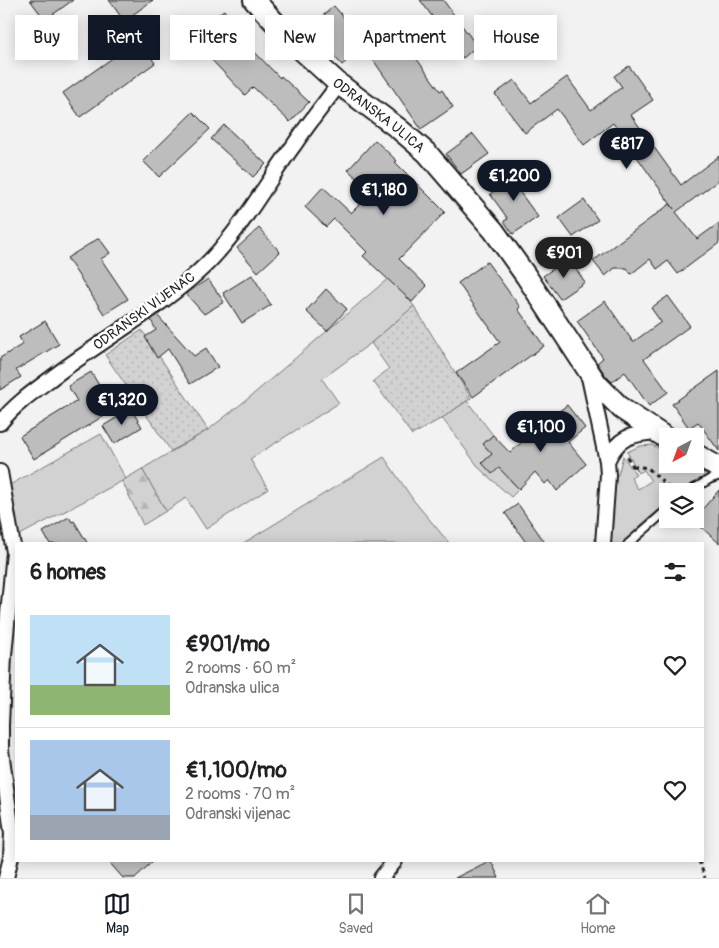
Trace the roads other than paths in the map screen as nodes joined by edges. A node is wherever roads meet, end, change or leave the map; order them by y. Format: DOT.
graph roads {
  1 [pos="254,0"];
  2 [pos="340,84"];
  3 [pos="588,372"];
  4 [pos="0,423"];
  5 [pos="659,434"];
  6 [pos="659,436"];
  7 [pos="704,459"];
  8 [pos="607,461"];
  9 [pos="719,468"];
  10 [pos="0,472"];
  11 [pos="719,476"];
  12 [pos="703,483"];
  13 [pos="659,517"];
  14 [pos="603,542"];
  15 [pos="630,542"];
  16 [pos="395,862"];
  17 [pos="7,871"];
  18 [pos="14,878"];
  19 [pos="381,878"];
  1 -- 2 [label="street, ODRANSKA ULICA"];
  2 -- 3 [label="street, ODRANSKA ULICA"];
  2 -- 4 [label="street, ODRANSKI VIJENAC"];
  3 -- 5 [label="street, ODRANSKA ULICA"];
  3 -- 8 [label="street"];
  6 -- 8 [label="street"];
  7 -- 9 [label="street"];
  8 -- 14 [label="street"];
  10 -- 17 [label="street"];
  11 -- 12 [label="lane"];
  13 -- 15 [label="lane"];
  16 -- 19 [label="street"];
  17 -- 18 [label="street"];
}
